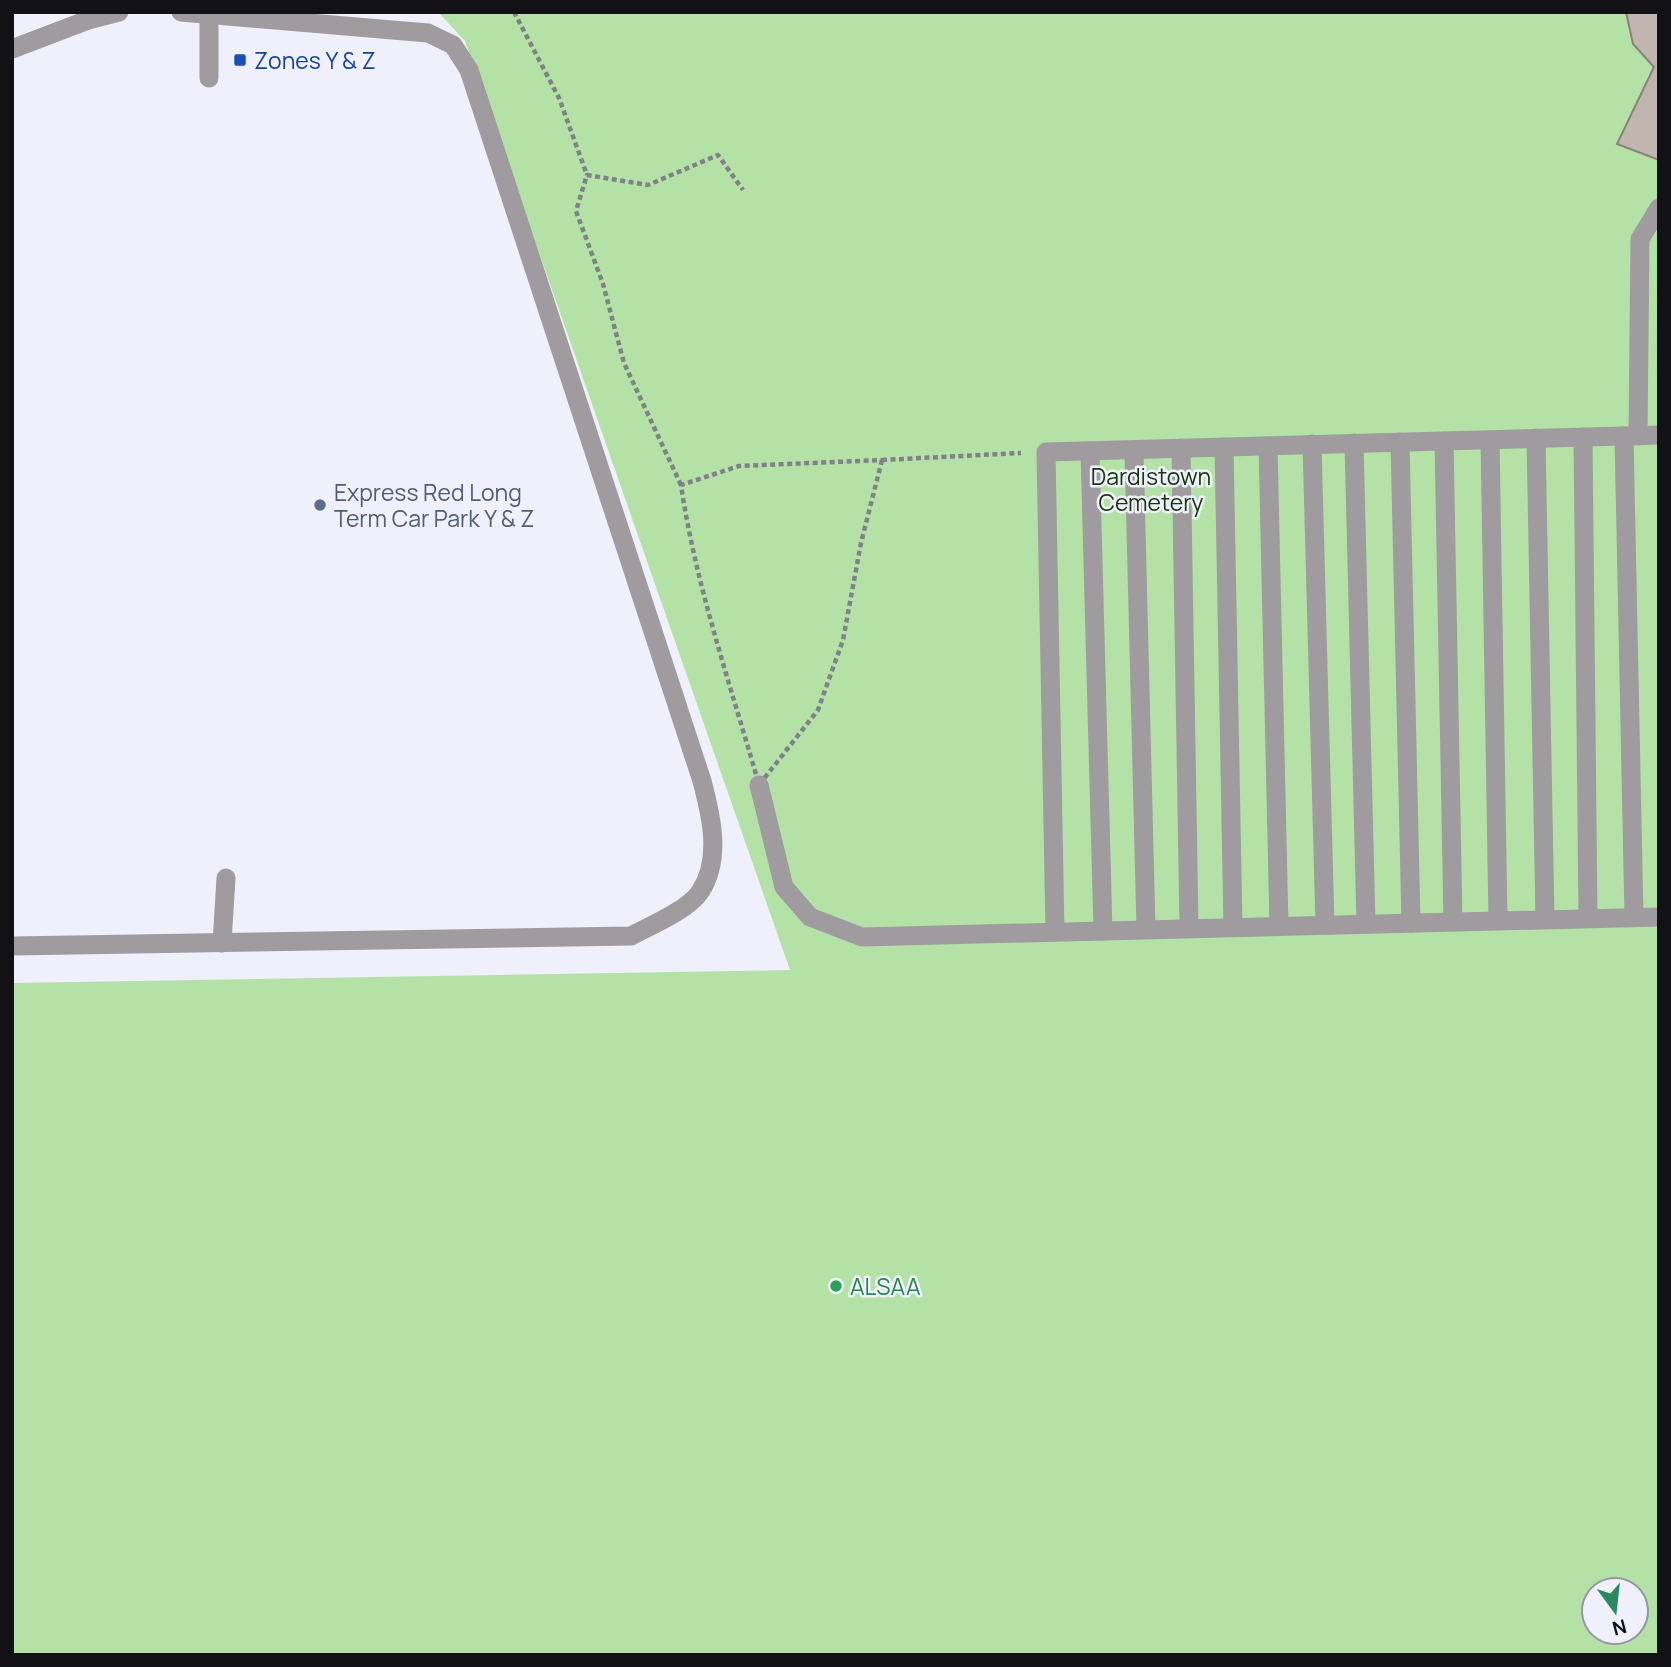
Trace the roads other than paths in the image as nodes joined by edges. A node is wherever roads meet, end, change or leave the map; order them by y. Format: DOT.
graph roads {
  1 [pos="119,12"];
  2 [pos="181,12"];
  3 [pos="209,15"];
  4 [pos="12,50"];
  5 [pos="209,78"];
  6 [pos="1659,208"];
  7 [pos="1659,435"];
  8 [pos="1631,436"];
  9 [pos="1583,437"];
  10 [pos="1536,438"];
  11 [pos="1490,440"];
  12 [pos="1444,441"];
  13 [pos="1400,442"];
  14 [pos="1354,443"];
  15 [pos="1312,444"];
  16 [pos="1268,446"];
  17 [pos="1224,447"];
  18 [pos="1181,448"];
  19 [pos="1134,450"];
  20 [pos="1090,451"];
  21 [pos="759,785"];
  22 [pos="226,878"];
  23 [pos="1659,916"];
  24 [pos="1634,917"];
  25 [pos="1588,918"];
  26 [pos="1545,919"];
  27 [pos="1498,920"];
  28 [pos="1453,922"];
  29 [pos="1411,923"];
  30 [pos="1366,924"];
  31 [pos="1325,925"];
  32 [pos="1279,926"];
  33 [pos="1233,927"];
  34 [pos="1189,928"];
  35 [pos="1146,929"];
  36 [pos="1103,931"];
  37 [pos="1055,932"];
  38 [pos="222,943"];
  39 [pos="12,946"];
  1 -- 4 [label="lane"];
  2 -- 3 [label="lane"];
  3 -- 5 [label="lane"];
  3 -- 38 [label="lane"];
  6 -- 8 [label="lane"];
  7 -- 8 [label="lane"];
  8 -- 9 [label="lane"];
  8 -- 24 [label="lane"];
  9 -- 10 [label="lane"];
  9 -- 25 [label="lane"];
  10 -- 11 [label="lane"];
  10 -- 26 [label="lane"];
  11 -- 12 [label="lane"];
  11 -- 27 [label="lane"];
  12 -- 13 [label="lane"];
  12 -- 28 [label="lane"];
  13 -- 14 [label="lane"];
  13 -- 29 [label="lane"];
  14 -- 15 [label="lane"];
  14 -- 30 [label="lane"];
  15 -- 16 [label="lane"];
  15 -- 31 [label="lane"];
  16 -- 17 [label="lane"];
  16 -- 32 [label="lane"];
  17 -- 18 [label="lane"];
  17 -- 33 [label="lane"];
  18 -- 19 [label="lane"];
  18 -- 34 [label="lane"];
  19 -- 20 [label="lane"];
  19 -- 35 [label="lane"];
  20 -- 36 [label="lane"];
  20 -- 37 [label="lane"];
  21 -- 37 [label="lane"];
  22 -- 38 [label="lane"];
  23 -- 24 [label="lane"];
  24 -- 25 [label="lane"];
  25 -- 26 [label="lane"];
  26 -- 27 [label="lane"];
  27 -- 28 [label="lane"];
  28 -- 29 [label="lane"];
  29 -- 30 [label="lane"];
  30 -- 31 [label="lane"];
  31 -- 32 [label="lane"];
  32 -- 33 [label="lane"];
  33 -- 34 [label="lane"];
  34 -- 35 [label="lane"];
  35 -- 36 [label="lane"];
  36 -- 37 [label="lane"];
  38 -- 39 [label="lane"];
}
